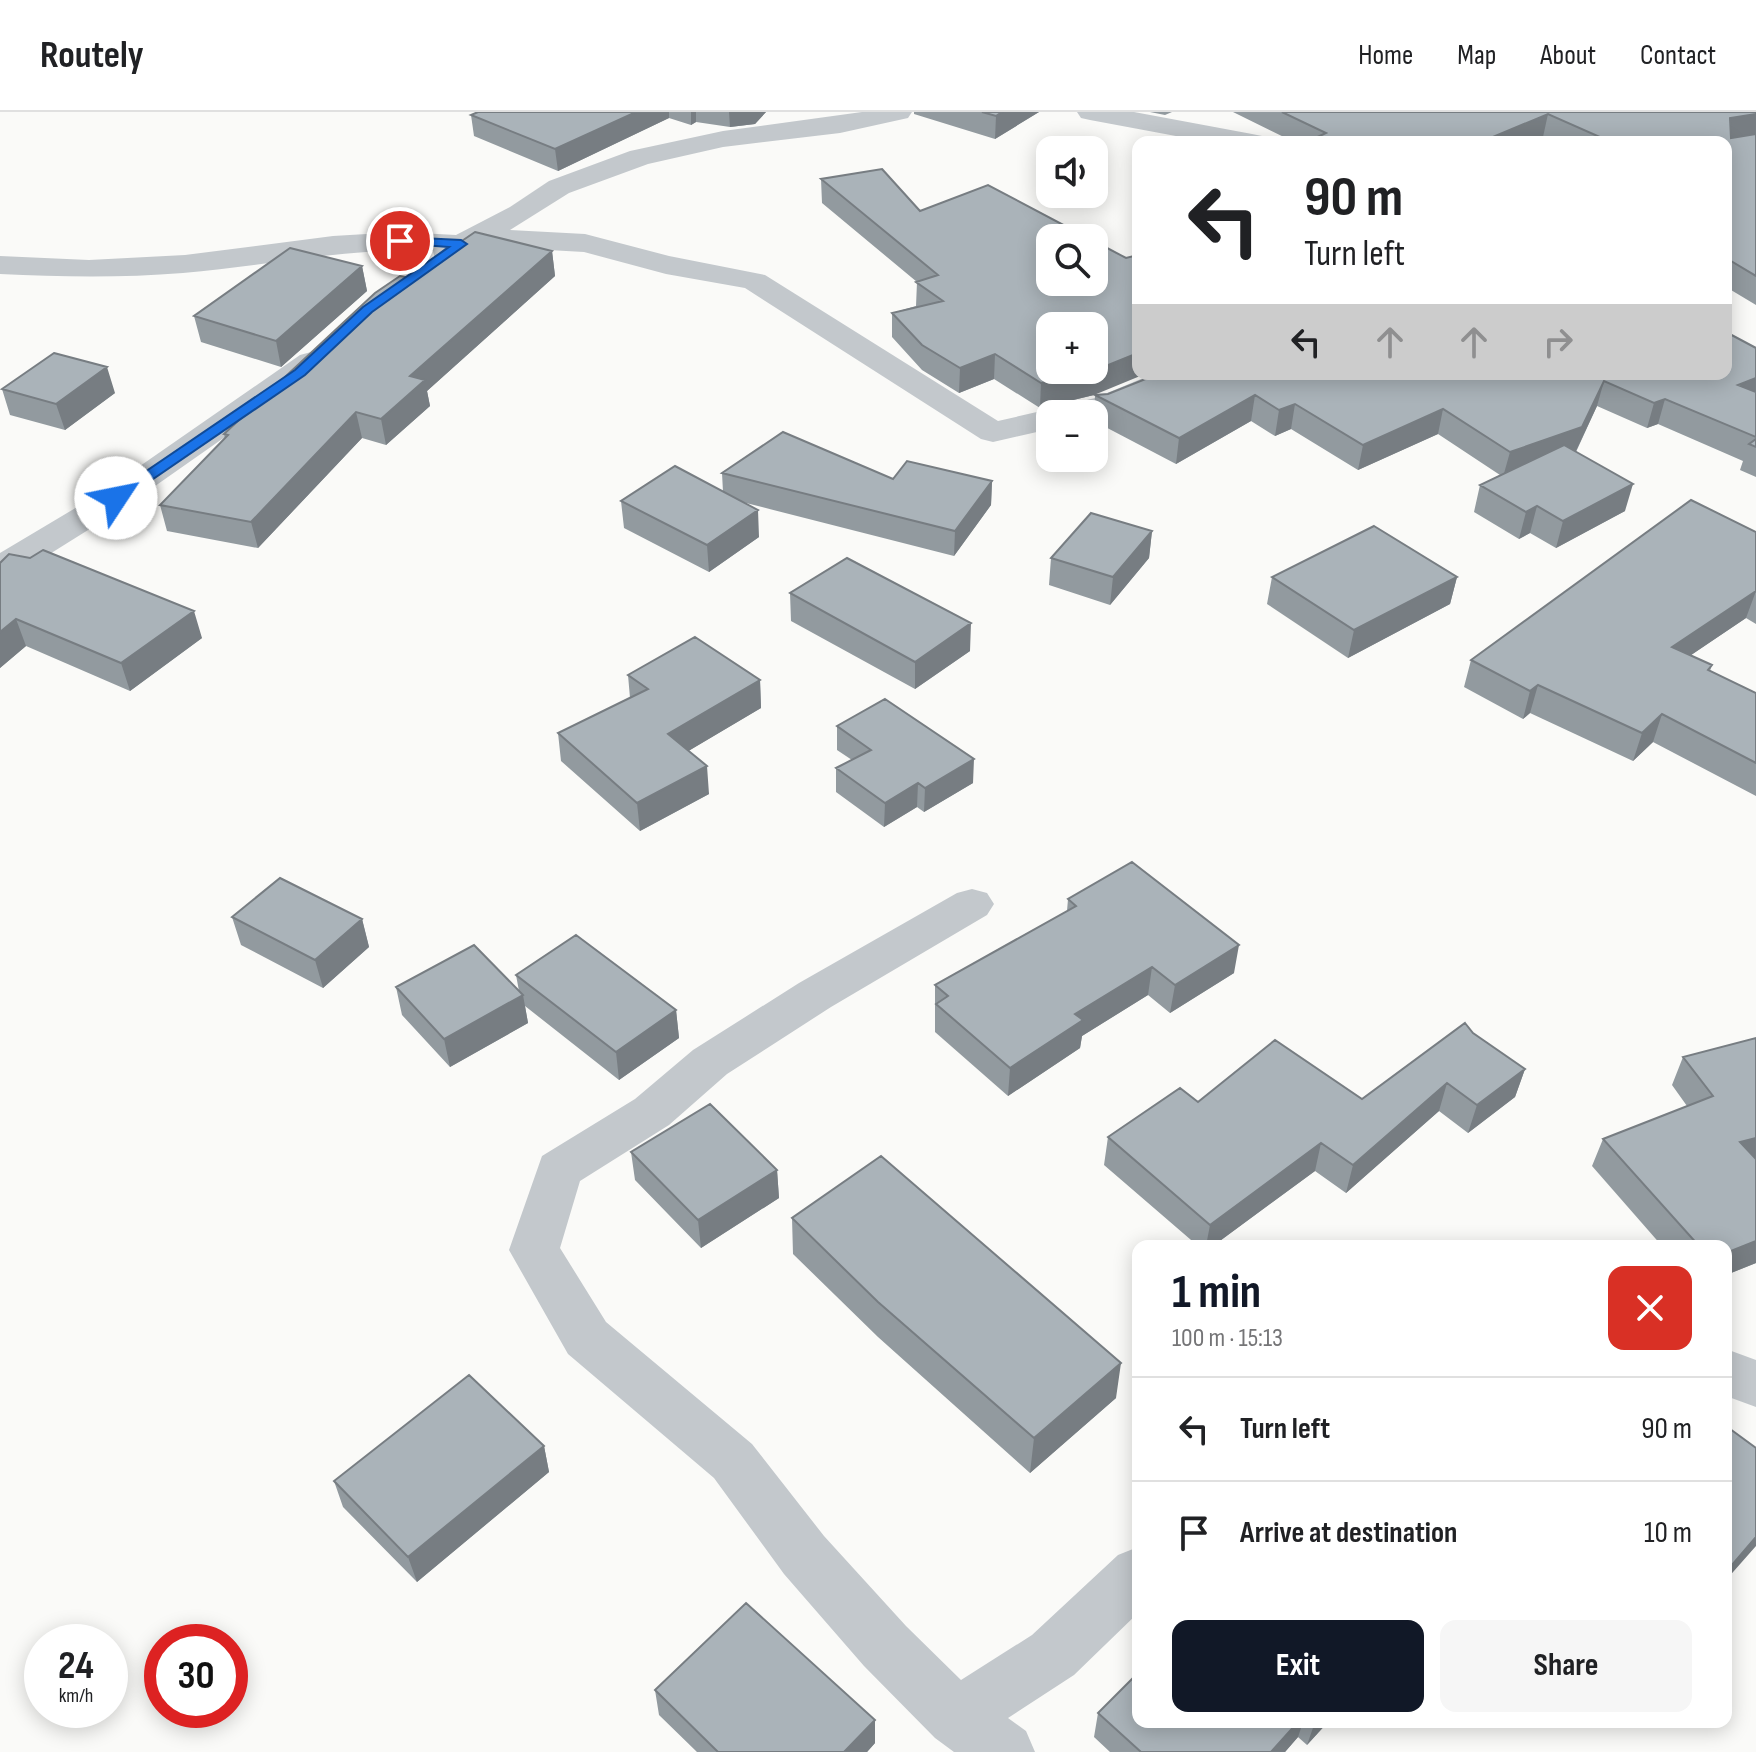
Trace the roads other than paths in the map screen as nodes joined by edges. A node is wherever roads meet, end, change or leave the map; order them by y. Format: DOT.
graph roads {
  1 [pos="899,112"];
  2 [pos="1090,112"];
  3 [pos="1220,136"];
  4 [pos="461,244"];
  5 [pos="0,265"];
  6 [pos="426,268"];
  7 [pos="334,341"];
  8 [pos="1167,380"];
  9 [pos="1108,405"];
  10 [pos="1036,422"];
  11 [pos="0,569"];
  12 [pos="972,904"];
  13 [pos="1132,1580"];
  14 [pos="956,1717"];
  15 [pos="1004,1752"];
  1 -- 4 [label="street"];
  2 -- 3 [label="street"];
  4 -- 5 [label="street"];
  4 -- 6 [label="street"];
  4 -- 10 [label="street"];
  7 -- 11 [label="street"];
  8 -- 9 [label="street"];
  12 -- 14 [label="street"];
  13 -- 14 [label="street"];
  14 -- 15 [label="street"];
}
